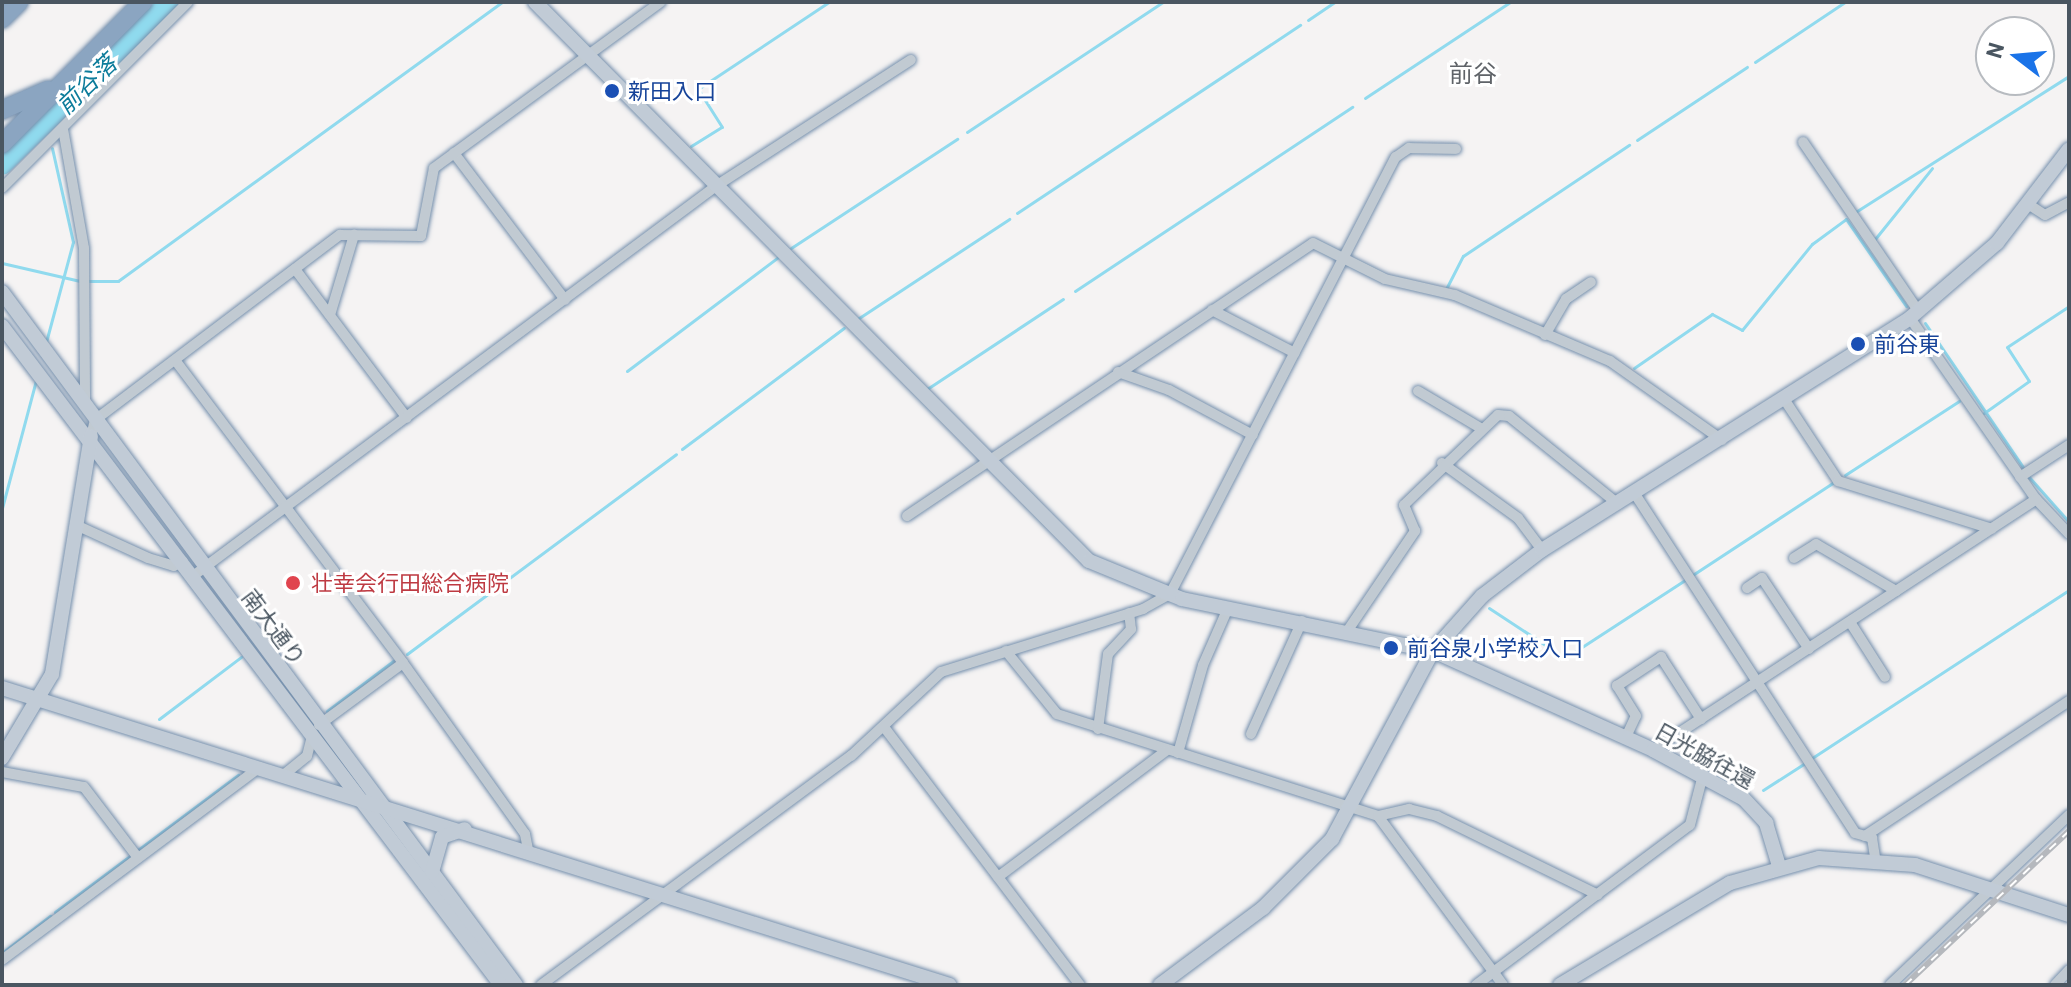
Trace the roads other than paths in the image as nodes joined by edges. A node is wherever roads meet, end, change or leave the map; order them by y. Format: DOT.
graph roads {
  1 [pos="19,2"];
  2 [pos="143,2"];
  3 [pos="188,2"];
  4 [pos="535,2"];
  5 [pos="661,2"];
  6 [pos="2,19"];
  7 [pos="585,53"];
  8 [pos="911,60"];
  9 [pos="62,83"];
  10 [pos="2,110"];
  11 [pos="63,129"];
  12 [pos="1803,142"];
  13 [pos="2,144"];
  14 [pos="1456,149"];
  15 [pos="2069,149"];
  16 [pos="454,153"];
  17 [pos="716,186"];
  18 [pos="2,188"];
  19 [pos="2069,202"];
  20 [pos="2028,204"];
  21 [pos="354,235"];
  22 [pos="1344,258"];
  23 [pos="295,269"];
  24 [pos="1591,282"];
  25 [pos="2,292"];
  26 [pos="565,300"];
  27 [pos="1212,310"];
  28 [pos="330,315"];
  29 [pos="1914,315"];
  30 [pos="2,326"];
  31 [pos="1545,335"];
  32 [pos="1295,353"];
  33 [pos="175,360"];
  34 [pos="42,362"];
  35 [pos="1118,372"];
  36 [pos="1418,391"];
  37 [pos="1786,402"];
  38 [pos="90,415"];
  39 [pos="407,418"];
  40 [pos="1482,429"];
  41 [pos="1253,435"];
  42 [pos="91,436"];
  43 [pos="1724,441"];
  44 [pos="2069,445"];
  45 [pos="984,461"];
  46 [pos="1442,463"];
  47 [pos="2020,477"];
  48 [pos="1635,494"];
  49 [pos="2036,499"];
  50 [pos="1618,504"];
  51 [pos="287,508"];
  52 [pos="907,516"];
  53 [pos="76,525"];
  54 [pos="1992,529"];
  55 [pos="2069,534"];
  56 [pos="1542,550"];
  57 [pos="1794,558"];
  58 [pos="183,561"];
  59 [pos="198,572"];
  60 [pos="1747,588"];
  61 [pos="1896,591"];
  62 [pos="1170,594"];
  63 [pos="1228,608"];
  64 [pos="1129,613"];
  65 [pos="1302,621"];
  66 [pos="1850,622"];
  67 [pos="1348,630"];
  68 [pos="1809,649"];
  69 [pos="1006,651"];
  70 [pos="1433,651"];
  71 [pos="403,663"];
  72 [pos="1885,677"];
  73 [pos="1757,682"];
  74 [pos="2,688"];
  75 [pos="42,699"];
  76 [pos="2069,701"];
  77 [pos="1701,719"];
  78 [pos="884,727"];
  79 [pos="1098,729"];
  80 [pos="316,730"];
  81 [pos="1251,734"];
  82 [pos="1626,737"];
  83 [pos="1653,750"];
  84 [pos="1172,752"];
  85 [pos="2,758"];
  86 [pos="262,766"];
  87 [pos="2,772"];
  88 [pos="286,773"];
  89 [pos="1703,775"];
  90 [pos="355,795"];
  91 [pos="379,802"];
  92 [pos="1353,805"];
  93 [pos="2069,815"];
  94 [pos="1378,816"];
  95 [pos="466,829"];
  96 [pos="1865,836"];
  97 [pos="528,849"];
  98 [pos="138,858"];
  99 [pos="1875,858"];
  100 [pos="1779,866"];
  101 [pos="432,872"];
  102 [pos="998,877"];
  103 [pos="1988,888"];
  104 [pos="667,893"];
  105 [pos="1598,895"];
  106 [pos="2069,915"];
  107 [pos="2,960"];
  108 [pos="2069,970"];
  109 [pos="1493,972"];
  110 [pos="501,985"];
  111 [pos="516,985"];
  112 [pos="541,985"];
  113 [pos="950,985"];
  114 [pos="1080,985"];
  115 [pos="1160,985"];
  116 [pos="1476,985"];
  117 [pos="1503,985"];
  118 [pos="1560,985"];
  119 [pos="1890,985"];
  120 [pos="2055,985"];
  1 -- 6 [label="highway"];
  2 -- 9 [label="highway"];
  3 -- 11 [label="street"];
  4 -- 7 [label="street, 日光脇往還"];
  5 -- 7 [label="street"];
  7 -- 16 [label="street"];
  7 -- 17 [label="street, 日光脇往還"];
  8 -- 17 [label="street"];
  9 -- 10 [label="highway"];
  9 -- 13 [label="highway"];
  11 -- 18 [label="street"];
  11 -- 38 [label="street"];
  12 -- 29 [label="street"];
  14 -- 22 [label="street"];
  15 -- 20 [label="street"];
  16 -- 21 [label="street"];
  16 -- 26 [label="street"];
  17 -- 26 [label="street"];
  17 -- 45 [label="street, 日光脇往還"];
  19 -- 20 [label="street"];
  20 -- 29 [label="street"];
  21 -- 23 [label="street"];
  21 -- 28 [label="street"];
  22 -- 27 [label="street"];
  22 -- 31 [label="street"];
  22 -- 32 [label="street"];
  23 -- 28 [label="street"];
  23 -- 33 [label="street"];
  24 -- 31 [label="street"];
  25 -- 34 [label="street, 南大通り"];
  26 -- 39 [label="street"];
  27 -- 32 [label="street"];
  27 -- 35 [label="street"];
  28 -- 39 [label="street"];
  29 -- 37 [label="street"];
  29 -- 47 [label="street"];
  30 -- 34 [label="street, 南大通り"];
  31 -- 43 [label="street"];
  32 -- 41 [label="street"];
  33 -- 38 [label="street"];
  33 -- 51 [label="street"];
  34 -- 38 [label="street, 南大通り"];
  34 -- 42 [label="street, 南大通り"];
  35 -- 41 [label="street"];
  35 -- 45 [label="street"];
  36 -- 40 [label="street"];
  37 -- 43 [label="street"];
  37 -- 54 [label="street"];
  38 -- 42 [label="street"];
  38 -- 59 [label="street, 南大通り"];
  39 -- 51 [label="street"];
  40 -- 46 [label="street"];
  40 -- 50 [label="street"];
  41 -- 62 [label="street"];
  42 -- 53 [label="street"];
  42 -- 58 [label="street, 南大通り"];
  43 -- 48 [label="street"];
  44 -- 47 [label="street"];
  45 -- 52 [label="street"];
  45 -- 62 [label="street, 日光脇往還"];
  46 -- 56 [label="street"];
  46 -- 67 [label="street"];
  47 -- 49 [label="street"];
  48 -- 50 [label="street"];
  48 -- 73 [label="street"];
  49 -- 54 [label="street"];
  49 -- 55 [label="street"];
  50 -- 56 [label="street"];
  51 -- 59 [label="street"];
  51 -- 71 [label="street"];
  53 -- 58 [label="street"];
  53 -- 75 [label="street"];
  54 -- 61 [label="street"];
  56 -- 70 [label="street"];
  57 -- 61 [label="street"];
  58 -- 59 [label="street, 南大通り"];
  59 -- 80 [label="street, 南大通り"];
  60 -- 68 [label="street"];
  61 -- 66 [label="street"];
  62 -- 63 [label="street, 日光脇往還"];
  62 -- 64 [label="street"];
  63 -- 65 [label="street, 日光脇往還"];
  63 -- 84 [label="street"];
  64 -- 69 [label="street"];
  64 -- 79 [label="street"];
  65 -- 67 [label="street, 日光脇往還"];
  65 -- 81 [label="street"];
  66 -- 68 [label="street"];
  66 -- 72 [label="street"];
  67 -- 70 [label="street, 日光脇往還"];
  68 -- 73 [label="street"];
  69 -- 78 [label="street"];
  69 -- 79 [label="street"];
  70 -- 82 [label="street, 日光脇往還"];
  70 -- 92 [label="street"];
  71 -- 80 [label="street"];
  71 -- 97 [label="street"];
  73 -- 77 [label="street"];
  73 -- 96 [label="street"];
  74 -- 75 [label="street"];
  75 -- 85 [label="street"];
  75 -- 86 [label="street"];
  76 -- 96 [label="street"];
  77 -- 82 [label="street"];
  77 -- 83 [label="street"];
  78 -- 102 [label="street"];
  78 -- 104 [label="street"];
  79 -- 84 [label="street"];
  80 -- 88 [label="street"];
  80 -- 90 [label="street, 南大通り"];
  80 -- 91 [label="street, 南大通り"];
  82 -- 83 [label="street, 日光脇往還"];
  83 -- 89 [label="street, 日光脇往還"];
  84 -- 92 [label="street"];
  84 -- 102 [label="street"];
  86 -- 88 [label="street"];
  86 -- 98 [label="street"];
  87 -- 98 [label="street"];
  88 -- 90 [label="street"];
  89 -- 100 [label="street, 日光脇往還"];
  89 -- 105 [label="street"];
  90 -- 91 [label="street"];
  90 -- 110 [label="street, 南大通り"];
  91 -- 95 [label="street"];
  91 -- 101 [label="street, 南大通り"];
  92 -- 94 [label="street"];
  92 -- 115 [label="street"];
  93 -- 103 [label="street"];
  94 -- 105 [label="street"];
  94 -- 109 [label="street"];
  95 -- 97 [label="street"];
  95 -- 101 [label="street"];
  96 -- 99 [label="street"];
  97 -- 104 [label="street"];
  98 -- 107 [label="street"];
  99 -- 100 [label="street"];
  99 -- 103 [label="street"];
  100 -- 118 [label="street"];
  101 -- 111 [label="street, 南大通り"];
  102 -- 114 [label="street"];
  103 -- 106 [label="street"];
  103 -- 119 [label="street"];
  104 -- 112 [label="street"];
  104 -- 113 [label="street"];
  105 -- 109 [label="street"];
  108 -- 120 [label="street"];
  109 -- 116 [label="street"];
  109 -- 117 [label="street"];
}
